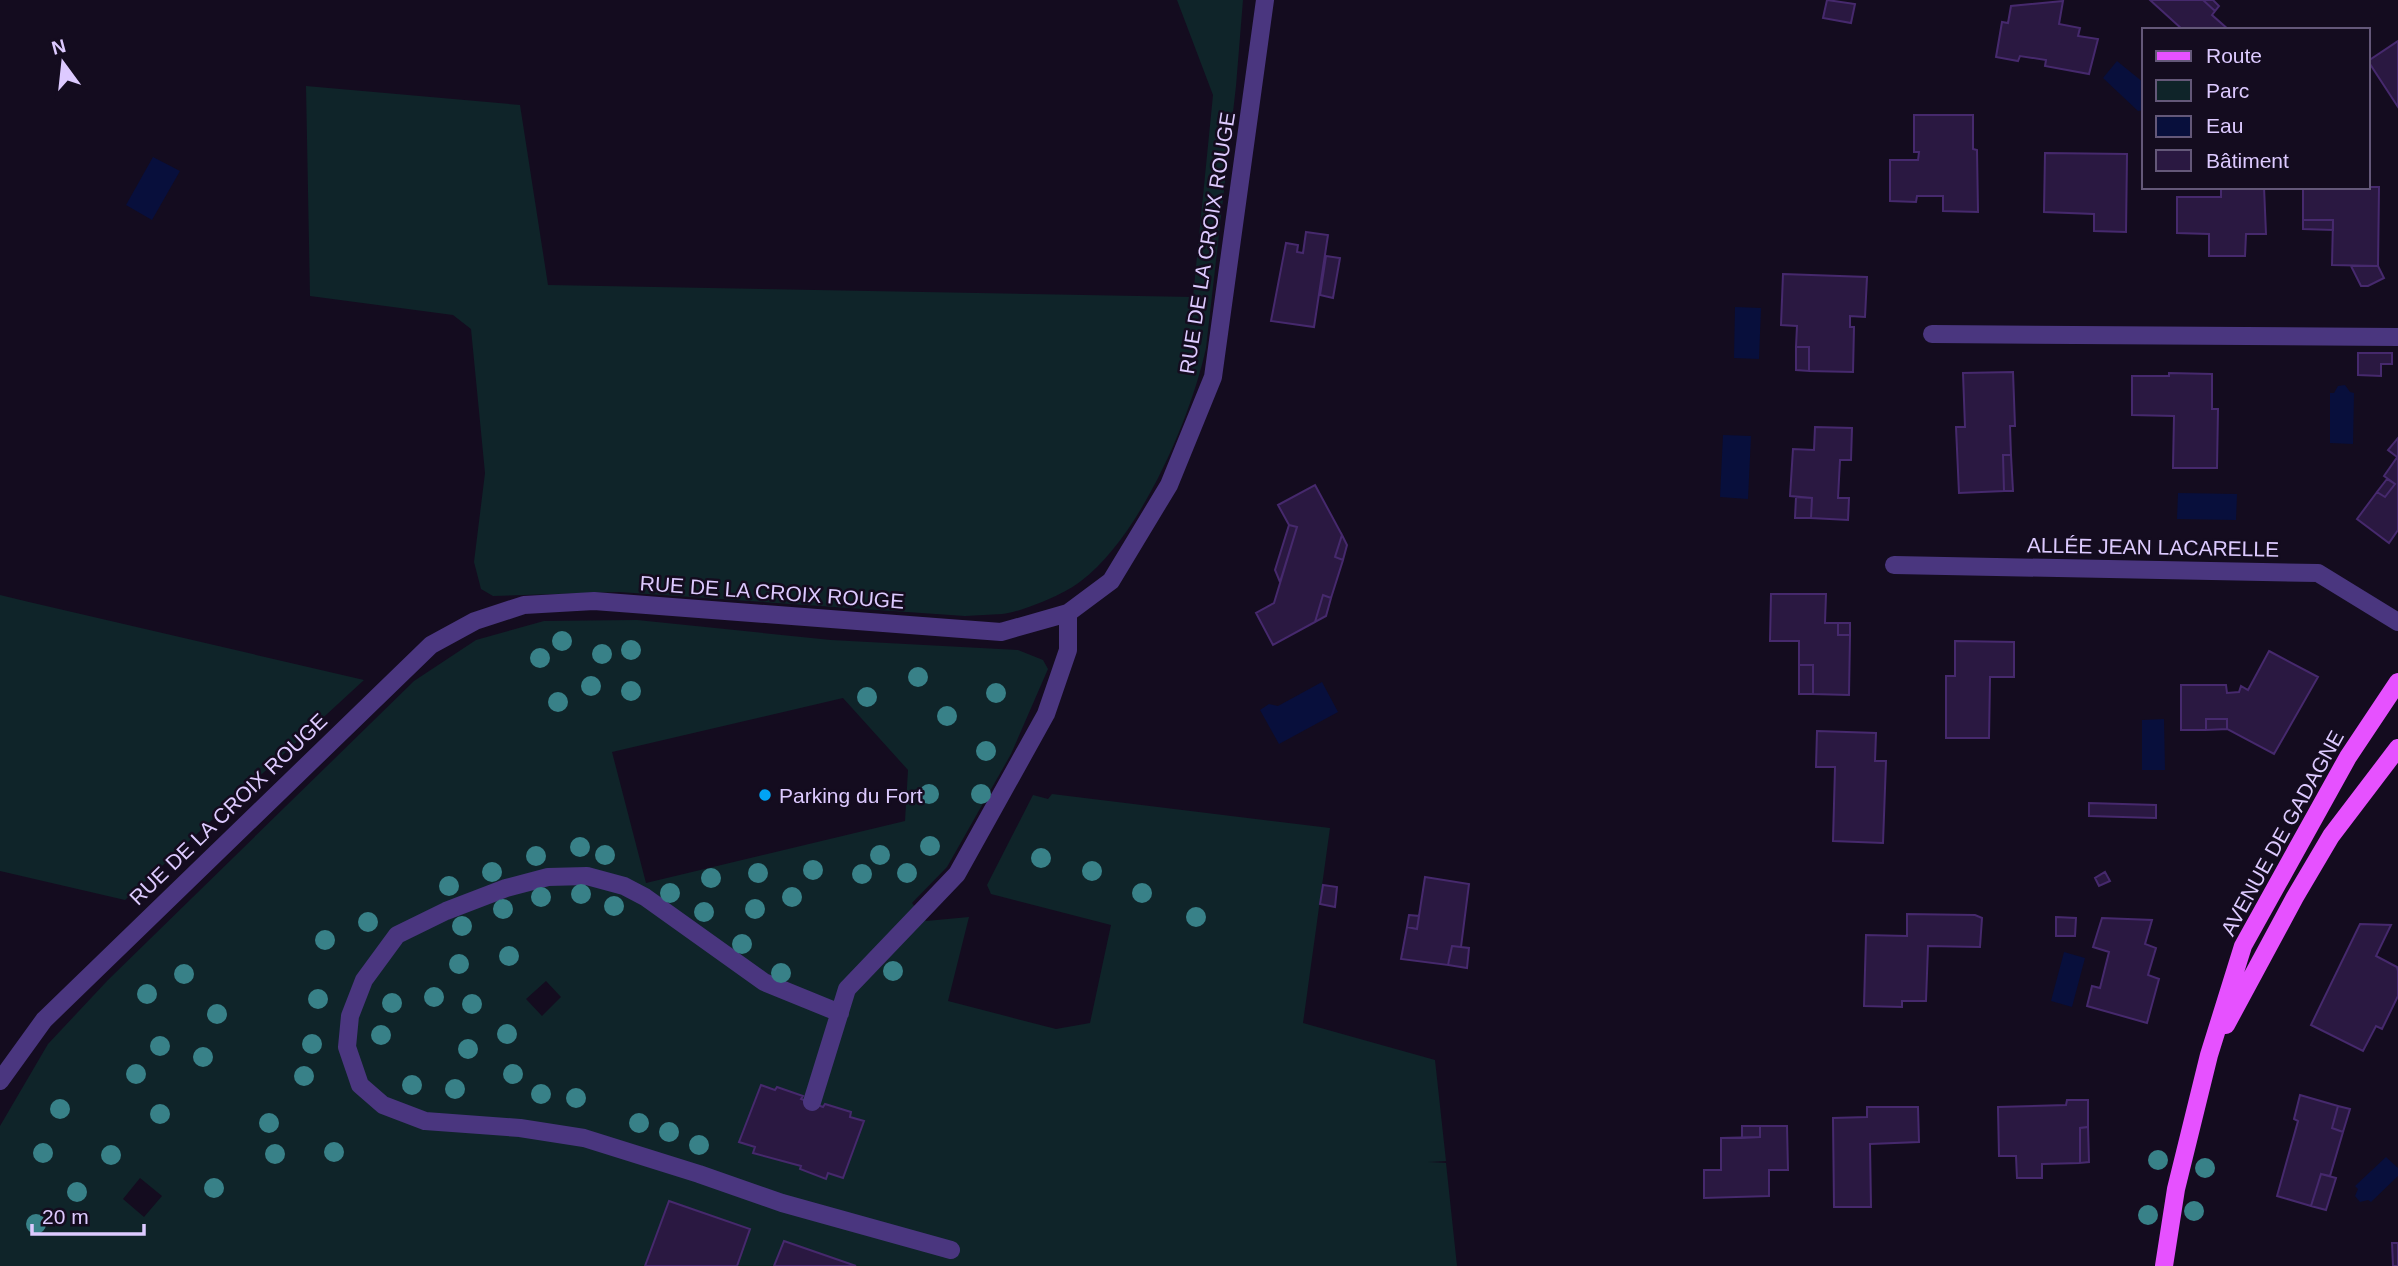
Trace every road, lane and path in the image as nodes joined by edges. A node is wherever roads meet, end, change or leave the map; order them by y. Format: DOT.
graph roads {
  1 [pos="1265,0"];
  2 [pos="1932,334"];
  3 [pos="2398,337"];
  4 [pos="1894,565"];
  5 [pos="1068,613"];
  6 [pos="2398,622"];
  7 [pos="2398,682"];
  8 [pos="2398,748"];
  9 [pos="840,1013"];
  10 [pos="2209,1055"];
  11 [pos="0,1081"];
  12 [pos="812,1102"];
  13 [pos="951,1250"];
  14 [pos="2164,1266"];
  1 -- 5 [label="street, RUE DE LA CROIX ROUGE"];
  2 -- 3 [label="street"];
  4 -- 6 [label="street, ALLÉE JEAN LACARELLE"];
  5 -- 9 [label="street"];
  5 -- 11 [label="street, RUE DE LA CROIX ROUGE"];
  7 -- 10 [label="main road, AVENUE DE GADAGNE"];
  8 -- 10 [label="main road, AVENUE DE GADAGNE"];
  9 -- 12 [label="street"];
  9 -- 13 [label="street"];
  10 -- 14 [label="main road, AVENUE DE GADAGNE"];
}
